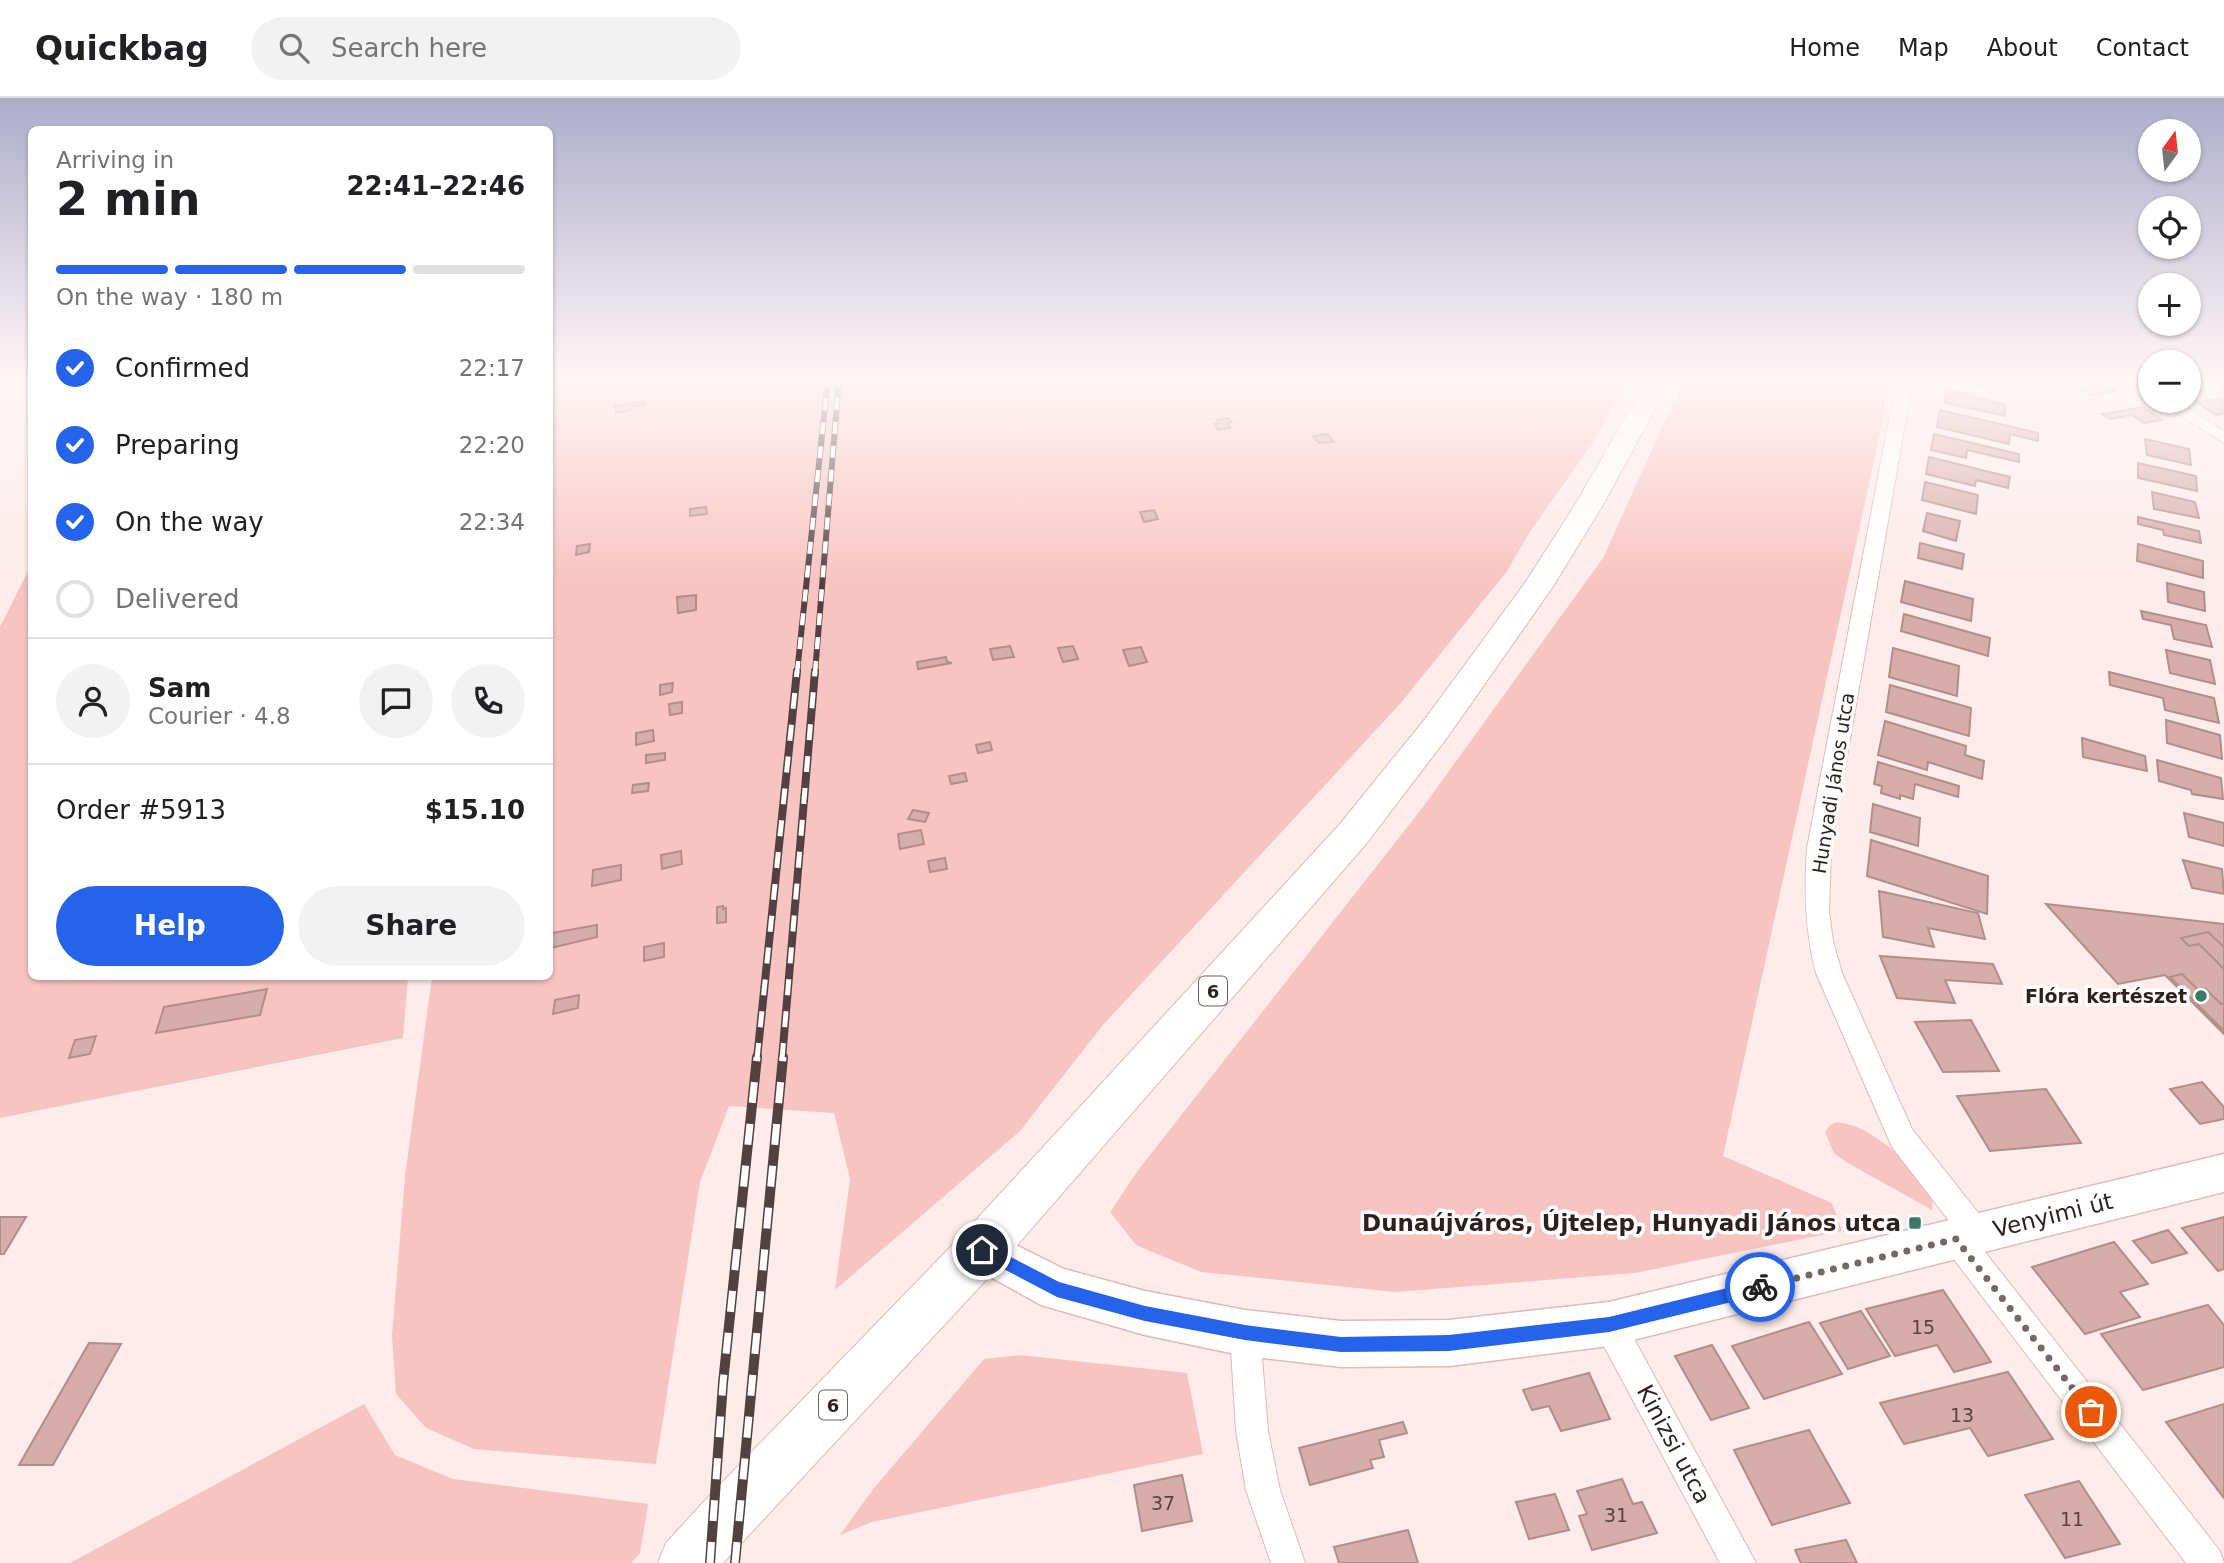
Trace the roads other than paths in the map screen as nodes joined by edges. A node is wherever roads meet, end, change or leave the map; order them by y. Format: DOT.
graph roads {
  1 [pos="1622,446"];
  2 [pos="1892,446"];
  3 [pos="2224,1173"];
  4 [pos="1967,1236"];
  5 [pos="982,1250"];
  6 [pos="1609,1324"];
  7 [pos="1245,1333"];
  8 [pos="686,1563"];
  9 [pos="1287,1563"];
  10 [pos="1739,1563"];
  11 [pos="2208,1563"];
  1 -- 5 [label="main road, 6"];
  2 -- 4 [label="street, Hunyadi János utca"];
  3 -- 4 [label="street, Venyimi út"];
  4 -- 6 [label="street, Venyimi út"];
  4 -- 11 [label="street, Hunyadi János utca"];
  5 -- 7 [label="street, Venyimi út"];
  5 -- 8 [label="main road, 6"];
  6 -- 7 [label="street, Venyimi út"];
  6 -- 10 [label="street, Kinizsi utca"];
  7 -- 9 [label="street"];
}
